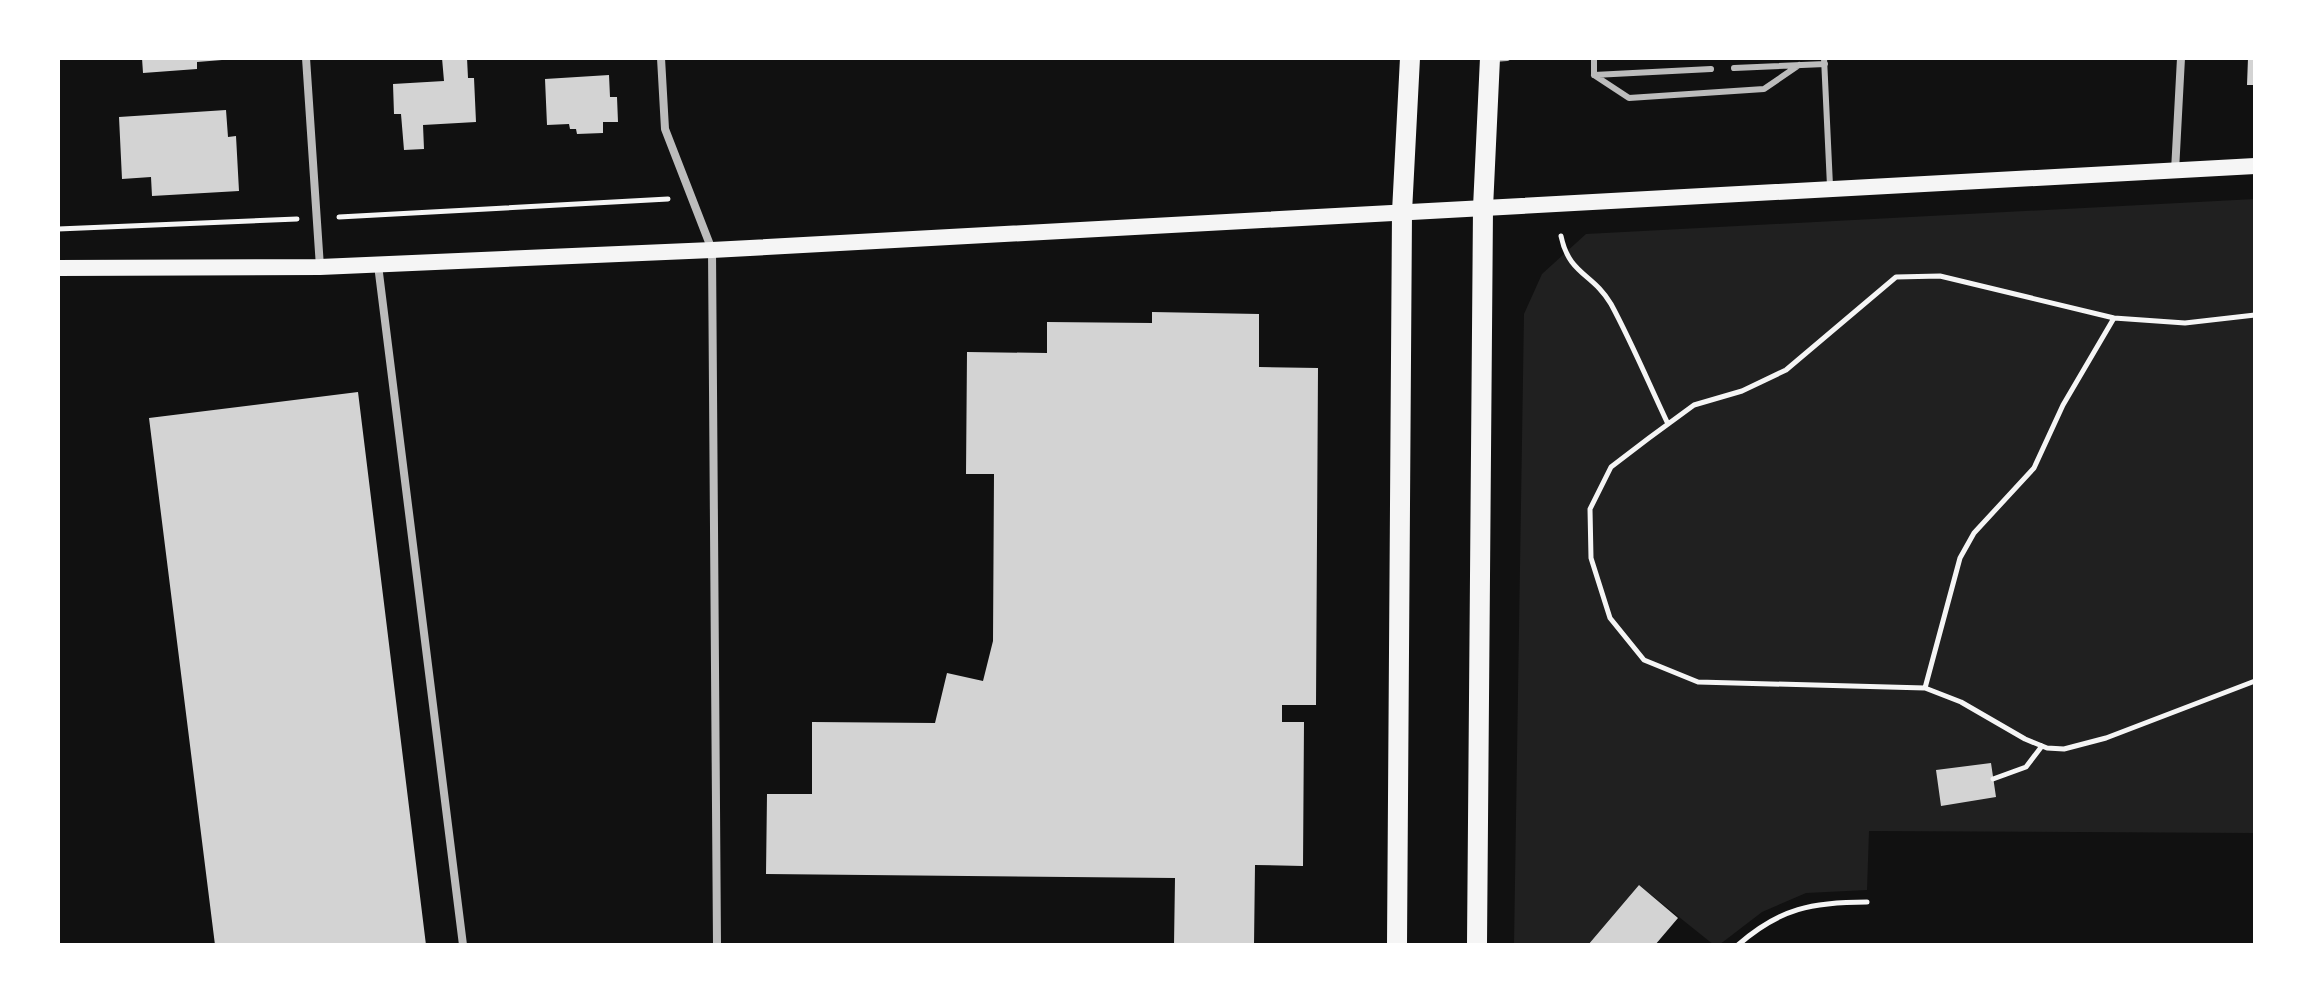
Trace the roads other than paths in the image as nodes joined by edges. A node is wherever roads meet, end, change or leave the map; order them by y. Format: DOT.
graph roads {
  1 [pos="306,58"];
  2 [pos="661,58"];
  3 [pos="1410,58"];
  4 [pos="1490,58"];
  5 [pos="1507,58"];
  6 [pos="1594,58"];
  7 [pos="2181,58"];
  8 [pos="1824,61"];
  9 [pos="1799,65"];
  10 [pos="1734,68"];
  11 [pos="1711,69"];
  12 [pos="1594,75"];
  13 [pos="2255,166"];
  14 [pos="2175,171"];
  15 [pos="1830,190"];
  16 [pos="1483,208"];
  17 [pos="1402,212"];
  18 [pos="712,250"];
  19 [pos="378,265"];
  20 [pos="320,267"];
  21 [pos="58,268"];
  22 [pos="463,945"];
  23 [pos="717,945"];
  24 [pos="1397,945"];
  25 [pos="1477,945"];
  1 -- 20 [label="street"];
  2 -- 18 [label="street"];
  3 -- 17 [label="main road"];
  4 -- 5 [label="lane"];
  4 -- 16 [label="main road"];
  6 -- 12 [label="lane"];
  7 -- 14 [label="street"];
  8 -- 9 [label="lane"];
  8 -- 15 [label="lane"];
  9 -- 10 [label="lane"];
  9 -- 12 [label="lane"];
  11 -- 12 [label="lane"];
  13 -- 14 [label="main road"];
  14 -- 15 [label="main road"];
  15 -- 16 [label="main road"];
  16 -- 17 [label="main road"];
  16 -- 25 [label="main road"];
  17 -- 18 [label="main road"];
  17 -- 24 [label="main road"];
  18 -- 19 [label="main road"];
  18 -- 23 [label="street"];
  19 -- 20 [label="main road"];
  19 -- 22 [label="street"];
  20 -- 21 [label="main road"];
}
